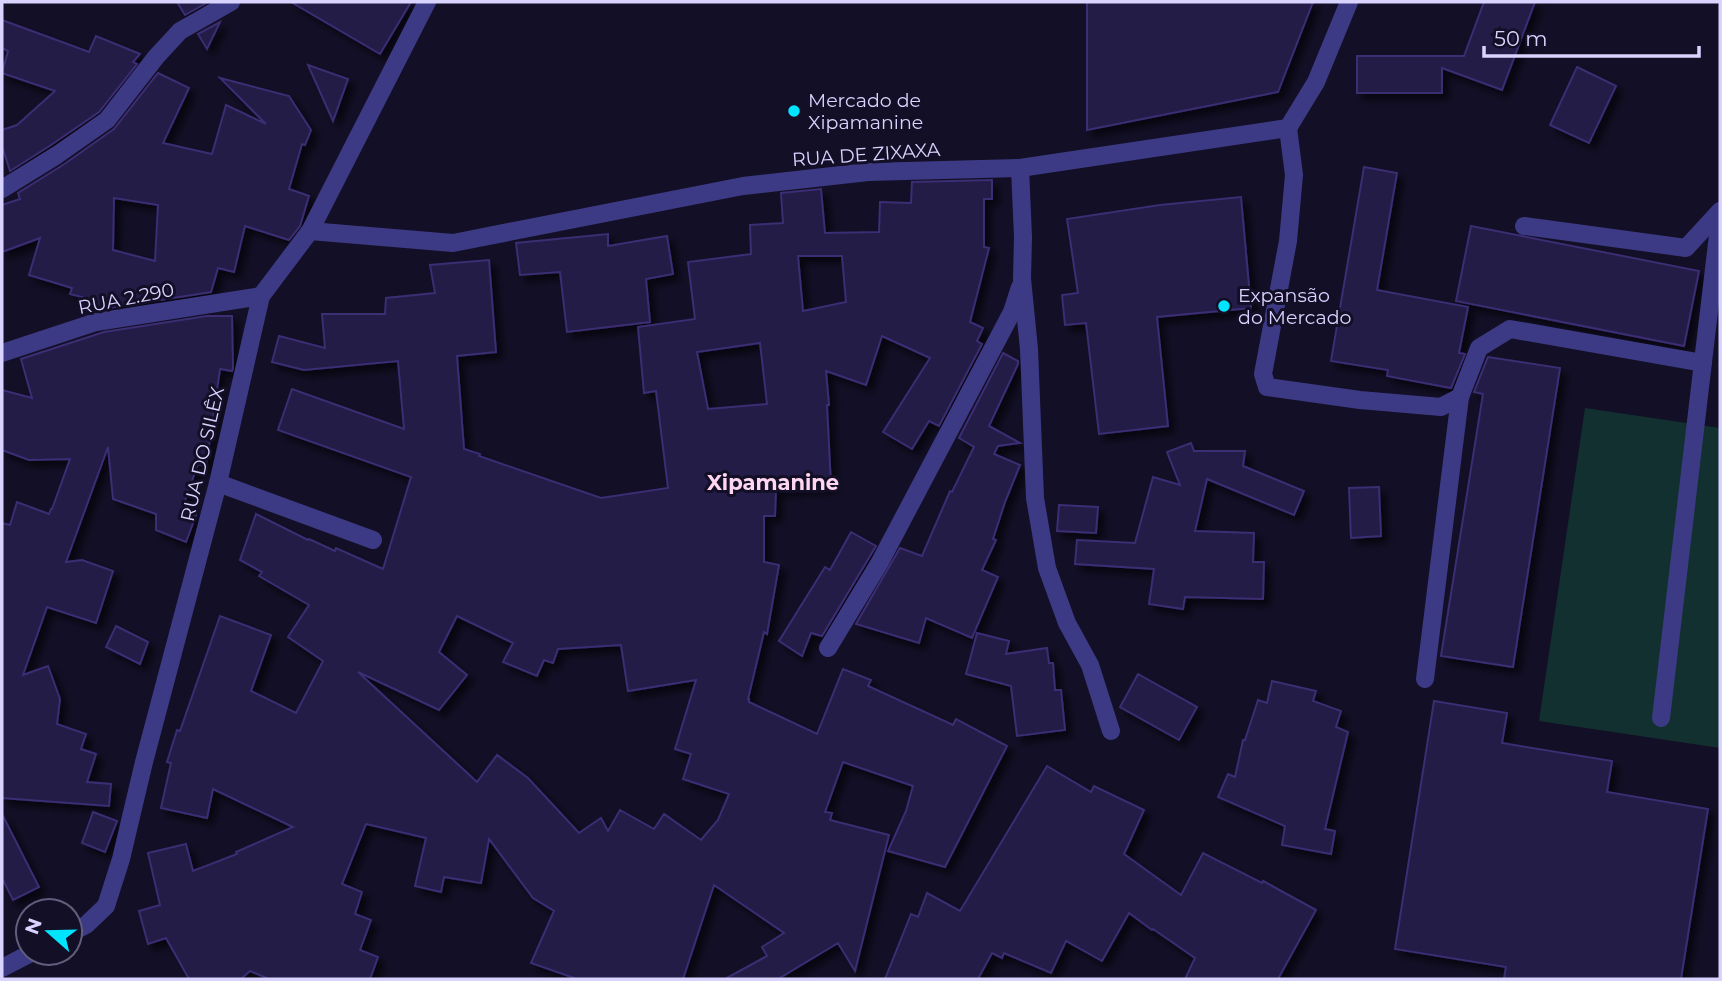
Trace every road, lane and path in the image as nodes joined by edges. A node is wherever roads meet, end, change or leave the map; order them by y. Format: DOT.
graph roads {
  1 [pos="231,2"];
  2 [pos="427,2"];
  3 [pos="1349,2"];
  4 [pos="1288,128"];
  5 [pos="1020,167"];
  6 [pos="2,189"];
  7 [pos="1720,211"];
  8 [pos="1720,218"];
  9 [pos="1524,226"];
  10 [pos="310,231"];
  11 [pos="1022,279"];
  12 [pos="261,296"];
  13 [pos="2,353"];
  14 [pos="1703,363"];
  15 [pos="1460,397"];
  16 [pos="218,483"];
  17 [pos="373,540"];
  18 [pos="828,648"];
  19 [pos="1425,679"];
  20 [pos="1661,718"];
  21 [pos="1111,732"];
  22 [pos="84,926"];
  1 -- 6 [label="street"];
  2 -- 10 [label="street, RUA DO SILÊX"];
  3 -- 4 [label="street"];
  4 -- 5 [label="street, RUA DE ZIXAXA"];
  4 -- 15 [label="street"];
  5 -- 10 [label="street, RUA DE ZIXAXA"];
  5 -- 11 [label="street"];
  7 -- 9 [label="street"];
  8 -- 14 [label="street"];
  10 -- 12 [label="street, RUA DO SILÊX"];
  11 -- 18 [label="street"];
  11 -- 21 [label="street"];
  12 -- 13 [label="street, RUA 2.290"];
  12 -- 16 [label="street, RUA DO SILÊX"];
  14 -- 15 [label="street"];
  14 -- 20 [label="street"];
  15 -- 19 [label="street"];
  16 -- 17 [label="street"];
  16 -- 22 [label="street, RUA DO SILÊX"];
}
